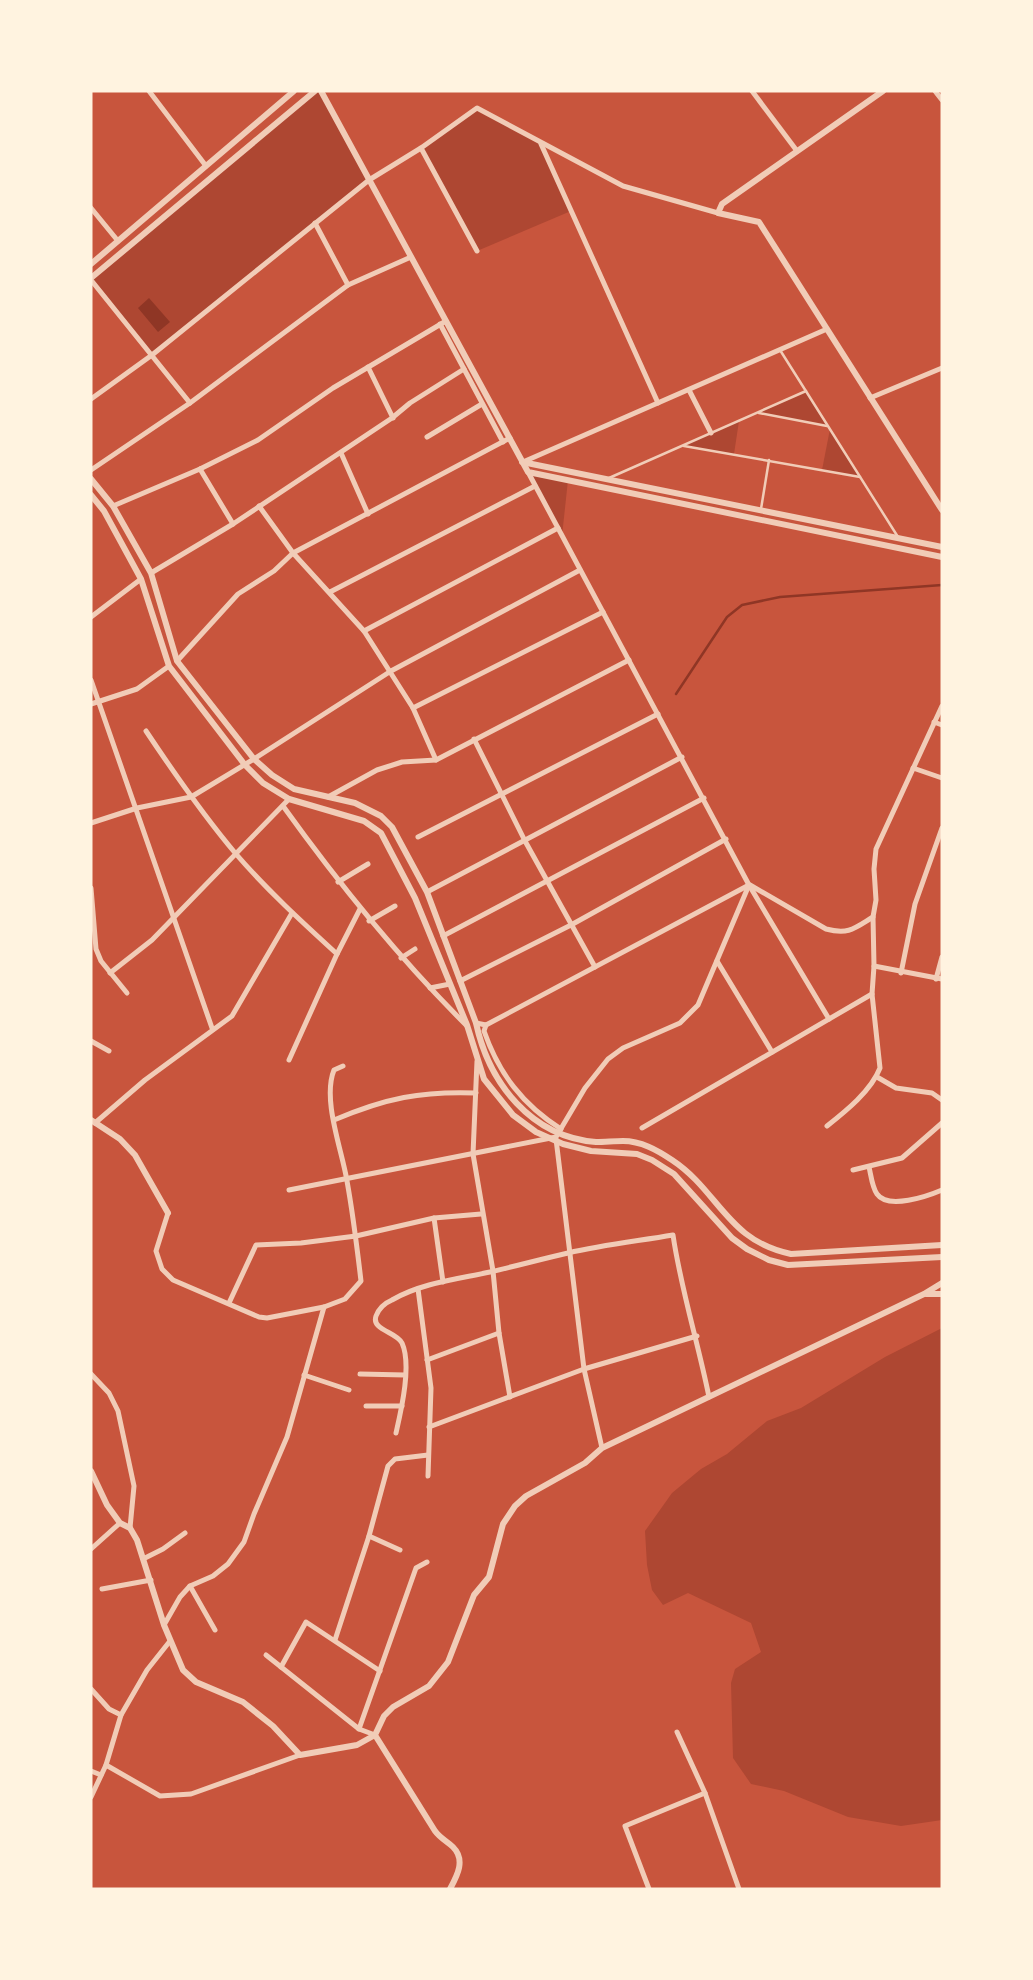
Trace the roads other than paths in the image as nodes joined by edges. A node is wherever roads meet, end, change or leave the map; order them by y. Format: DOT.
graph roads {
  1 [pos="150,91"];
  2 [pos="294,91"];
  3 [pos="315,91"];
  4 [pos="752,91"];
  5 [pos="936,91"];
  6 [pos="880,92"];
  7 [pos="324,93"];
  8 [pos="942,100"];
  9 [pos="541,144"];
  10 [pos="421,148"];
  11 [pos="797,151"];
  12 [pos="206,166"];
  13 [pos="369,180"];
  14 [pos="91,208"];
  15 [pos="718,213"];
  16 [pos="315,223"];
  17 [pos="118,241"];
  18 [pos="478,251"];
  19 [pos="411,257"];
  20 [pos="91,264"];
  21 [pos="91,279"];
  22 [pos="348,285"];
  23 [pos="443,323"];
  24 [pos="827,329"];
  25 [pos="780,350"];
  26 [pos="152,355"];
  27 [pos="368,367"];
  28 [pos="942,368"];
  29 [pos="464,370"];
  30 [pos="689,390"];
  31 [pos="806,391"];
  32 [pos="870,398"];
  33 [pos="91,399"];
  34 [pos="190,403"];
  35 [pos="658,403"];
  36 [pos="482,404"];
  37 [pos="757,412"];
  38 [pos="393,418"];
  39 [pos="828,426"];
  40 [pos="710,433"];
  41 [pos="427,436"];
  42 [pos="510,438"];
  43 [pos="503,442"];
  44 [pos="682,446"];
  45 [pos="341,453"];
  46 [pos="769,460"];
  47 [pos="522,462"];
  48 [pos="200,469"];
  49 [pos="91,470"];
  50 [pos="528,472"];
  51 [pos="860,477"];
  52 [pos="91,479"];
  53 [pos="606,480"];
  54 [pos="535,486"];
  55 [pos="91,495"];
  56 [pos="113,506"];
  57 [pos="259,506"];
  58 [pos="761,510"];
  59 [pos="942,510"];
  60 [pos="368,514"];
  61 [pos="233,524"];
  62 [pos="558,528"];
  63 [pos="899,538"];
  64 [pos="942,547"];
  65 [pos="293,553"];
  66 [pos="942,557"];
  67 [pos="580,570"];
  68 [pos="151,573"];
  69 [pos="141,579"];
  70 [pos="330,592"];
  71 [pos="603,612"];
  72 [pos="91,617"];
  73 [pos="364,631"];
  74 [pos="629,660"];
  75 [pos="176,661"];
  76 [pos="169,666"];
  77 [pos="391,671"];
  78 [pos="91,680"];
  79 [pos="100,700"];
  80 [pos="91,704"];
  81 [pos="942,706"];
  82 [pos="413,708"];
  83 [pos="658,714"];
  84 [pos="934,722"];
  85 [pos="942,725"];
  86 [pos="146,730"];
  87 [pos="474,739"];
  88 [pos="682,757"];
  89 [pos="254,759"];
  90 [pos="436,760"];
  91 [pos="245,765"];
  92 [pos="913,768"];
  93 [pos="942,778"];
  94 [pos="328,796"];
  95 [pos="502,796"];
  96 [pos="191,797"];
  97 [pos="704,798"];
  98 [pos="289,799"];
  99 [pos="283,806"];
  100 [pos="137,808"];
  101 [pos="91,823"];
  102 [pos="942,828"];
  103 [pos="418,838"];
  104 [pos="726,839"];
  105 [pos="525,840"];
  106 [pos="236,855"];
  107 [pos="368,864"];
  108 [pos="547,881"];
  109 [pos="338,882"];
  110 [pos="749,885"];
  111 [pos="91,888"];
  112 [pos="427,892"];
  113 [pos="395,906"];
  114 [pos="360,909"];
  115 [pos="292,913"];
  116 [pos="174,915"];
  117 [pos="873,916"];
  118 [pos="369,921"];
  119 [pos="92,923"];
  120 [pos="572,924"];
  121 [pos="444,936"];
  122 [pos="415,949"];
  123 [pos="337,954"];
  124 [pos="942,957"];
  125 [pos="401,958"];
  126 [pos="717,961"];
  127 [pos="874,966"];
  128 [pos="595,967"];
  129 [pos="110,973"];
  130 [pos="901,973"];
  131 [pos="939,979"];
  132 [pos="460,981"];
  133 [pos="450,984"];
  134 [pos="430,988"];
  135 [pos="127,993"];
  136 [pos="872,994"];
  137 [pos="829,1019"];
  138 [pos="476,1023"];
  139 [pos="467,1025"];
  140 [pos="486,1025"];
  141 [pos="212,1028"];
  142 [pos="91,1041"];
  143 [pos="109,1051"];
  144 [pos="772,1052"];
  145 [pos="290,1060"];
  146 [pos="477,1061"];
  147 [pos="343,1066"];
  148 [pos="877,1077"];
  149 [pos="476,1093"];
  150 [pos="942,1100"];
  151 [pos="334,1120"];
  152 [pos="93,1122"];
  153 [pos="942,1123"];
  154 [pos="827,1126"];
  155 [pos="642,1128"];
  156 [pos="561,1129"];
  157 [pos="556,1138"];
  158 [pos="473,1154"];
  159 [pos="869,1167"];
  160 [pos="853,1170"];
  161 [pos="347,1178"];
  162 [pos="289,1190"];
  163 [pos="942,1190"];
  164 [pos="168,1213"];
  165 [pos="481,1214"];
  166 [pos="434,1218"];
  167 [pos="356,1236"];
  168 [pos="942,1246"];
  169 [pos="570,1252"];
  170 [pos="942,1257"];
  171 [pos="493,1271"];
  172 [pos="442,1282"];
  173 [pos="942,1283"];
  174 [pos="418,1289"];
  175 [pos="924,1294"];
  176 [pos="942,1294"];
  177 [pos="229,1303"];
  178 [pos="324,1306"];
  179 [pos="499,1333"];
  180 [pos="696,1336"];
  181 [pos="427,1360"];
  182 [pos="584,1369"];
  183 [pos="91,1374"];
  184 [pos="360,1374"];
  185 [pos="304,1375"];
  186 [pos="405,1375"];
  187 [pos="350,1390"];
  188 [pos="510,1397"];
  189 [pos="709,1397"];
  190 [pos="366,1406"];
  191 [pos="402,1406"];
  192 [pos="429,1427"];
  193 [pos="396,1433"];
  194 [pos="602,1448"];
  195 [pos="428,1455"];
  196 [pos="91,1471"];
  197 [pos="428,1476"];
  198 [pos="120,1523"];
  199 [pos="130,1528"];
  200 [pos="185,1533"];
  201 [pos="369,1536"];
  202 [pos="91,1549"];
  203 [pos="400,1550"];
  204 [pos="143,1559"];
  205 [pos="427,1562"];
  206 [pos="151,1580"];
  207 [pos="190,1586"];
  208 [pos="102,1589"];
  209 [pos="164,1624"];
  210 [pos="215,1630"];
  211 [pos="335,1640"];
  212 [pos="170,1641"];
  213 [pos="266,1655"];
  214 [pos="281,1667"];
  215 [pos="380,1671"];
  216 [pos="91,1690"];
  217 [pos="121,1715"];
  218 [pos="359,1729"];
  219 [pos="677,1732"];
  220 [pos="375,1735"];
  221 [pos="300,1755"];
  222 [pos="106,1765"];
  223 [pos="91,1771"];
  224 [pos="101,1775"];
  225 [pos="705,1793"];
  226 [pos="91,1797"];
  227 [pos="450,1889"];
  228 [pos="649,1889"];
  229 [pos="739,1889"];
  1 -- 12 [label="street"];
  2 -- 12 [label="street"];
  3 -- 21 [label="street"];
  4 -- 11 [label="street"];
  5 -- 8 [label="street"];
  6 -- 11 [label="street"];
  7 -- 13 [label="street"];
  9 -- 10 [label="street"];
  9 -- 15 [label="street"];
  9 -- 35 [label="street"];
  10 -- 13 [label="street"];
  10 -- 18 [label="street"];
  11 -- 15 [label="street"];
  12 -- 17 [label="street"];
  13 -- 16 [label="street"];
  13 -- 19 [label="street"];
  14 -- 17 [label="street"];
  15 -- 24 [label="street"];
  16 -- 22 [label="street"];
  16 -- 26 [label="street"];
  17 -- 20 [label="street"];
  19 -- 22 [label="street"];
  19 -- 23 [label="street"];
  21 -- 26 [label="street"];
  22 -- 34 [label="street"];
  23 -- 27 [label="street"];
  23 -- 29 [label="street"];
  23 -- 42 [label="street"];
  24 -- 25 [label="street"];
  24 -- 32 [label="street"];
  25 -- 30 [label="street"];
  25 -- 31 [label="lane"];
  26 -- 33 [label="street"];
  26 -- 34 [label="street"];
  27 -- 38 [label="street"];
  27 -- 48 [label="street"];
  28 -- 32 [label="street"];
  29 -- 36 [label="street"];
  29 -- 38 [label="street"];
  30 -- 35 [label="street"];
  30 -- 40 [label="street"];
  31 -- 37 [label="lane"];
  31 -- 39 [label="lane"];
  32 -- 59 [label="street"];
  34 -- 49 [label="street"];
  35 -- 47 [label="street"];
  36 -- 41 [label="street"];
  36 -- 43 [label="street"];
  37 -- 39 [label="lane"];
  37 -- 40 [label="lane"];
  38 -- 45 [label="street"];
  39 -- 51 [label="lane"];
  40 -- 44 [label="lane"];
  42 -- 43 [label="street"];
  42 -- 47 [label="street"];
  43 -- 60 [label="street"];
  44 -- 46 [label="lane"];
  44 -- 53 [label="lane"];
  45 -- 57 [label="street"];
  45 -- 60 [label="street"];
  46 -- 51 [label="lane"];
  46 -- 58 [label="lane"];
  47 -- 50 [label="street"];
  47 -- 53 [label="street"];
  48 -- 56 [label="street"];
  48 -- 61 [label="street"];
  50 -- 54 [label="street"];
  50 -- 66 [label="street"];
  51 -- 63 [label="lane"];
  52 -- 56 [label="street"];
  53 -- 58 [label="street"];
  54 -- 62 [label="street"];
  54 -- 70 [label="street"];
  55 -- 69 [label="street"];
  56 -- 68 [label="street"];
  57 -- 61 [label="street"];
  57 -- 65 [label="street"];
  58 -- 63 [label="street"];
  60 -- 65 [label="street"];
  61 -- 68 [label="street"];
  62 -- 67 [label="street"];
  62 -- 73 [label="street"];
  63 -- 64 [label="street"];
  65 -- 70 [label="street"];
  65 -- 75 [label="street"];
  67 -- 71 [label="street"];
  67 -- 77 [label="street"];
  68 -- 75 [label="street"];
  69 -- 72 [label="street"];
  69 -- 76 [label="street"];
  70 -- 73 [label="street"];
  71 -- 74 [label="street"];
  71 -- 82 [label="street"];
  73 -- 77 [label="street"];
  74 -- 83 [label="street"];
  74 -- 87 [label="street"];
  75 -- 89 [label="street"];
  76 -- 79 [label="street"];
  76 -- 91 [label="street"];
  77 -- 82 [label="street"];
  77 -- 89 [label="street"];
  78 -- 79 [label="street"];
  79 -- 80 [label="street"];
  79 -- 100 [label="street"];
  81 -- 84 [label="street"];
  82 -- 90 [label="street"];
  83 -- 88 [label="street"];
  83 -- 95 [label="street"];
  84 -- 85 [label="street"];
  84 -- 92 [label="street"];
  86 -- 96 [label="street"];
  87 -- 90 [label="street"];
  87 -- 95 [label="street"];
  88 -- 97 [label="street"];
  88 -- 105 [label="street"];
  89 -- 91 [label="street"];
  89 -- 94 [label="street"];
  90 -- 94 [label="street"];
  91 -- 96 [label="street"];
  91 -- 98 [label="street"];
  92 -- 93 [label="street"];
  92 -- 117 [label="street"];
  94 -- 112 [label="street"];
  95 -- 103 [label="street"];
  95 -- 105 [label="street"];
  96 -- 100 [label="street"];
  96 -- 106 [label="street"];
  97 -- 104 [label="street"];
  97 -- 108 [label="street"];
  98 -- 99 [label="street"];
  98 -- 133 [label="street"];
  99 -- 106 [label="street"];
  99 -- 109 [label="street"];
  100 -- 101 [label="street"];
  100 -- 116 [label="street"];
  102 -- 130 [label="street"];
  104 -- 110 [label="street"];
  104 -- 120 [label="street"];
  105 -- 108 [label="street"];
  105 -- 112 [label="street"];
  106 -- 115 [label="street"];
  106 -- 116 [label="street"];
  107 -- 109 [label="street"];
  108 -- 120 [label="street"];
  108 -- 121 [label="street"];
  109 -- 114 [label="street"];
  110 -- 117 [label="street"];
  110 -- 126 [label="street"];
  110 -- 128 [label="street"];
  110 -- 137 [label="street"];
  111 -- 119 [label="street"];
  112 -- 121 [label="street"];
  113 -- 118 [label="street"];
  114 -- 118 [label="street"];
  114 -- 123 [label="street"];
  115 -- 123 [label="street"];
  115 -- 141 [label="street"];
  116 -- 129 [label="street"];
  116 -- 141 [label="street"];
  117 -- 127 [label="street"];
  118 -- 125 [label="street"];
  119 -- 129 [label="street"];
  120 -- 128 [label="street"];
  120 -- 132 [label="street"];
  121 -- 132 [label="street"];
  122 -- 125 [label="street"];
  123 -- 145 [label="street"];
  124 -- 131 [label="street"];
  125 -- 134 [label="street"];
  126 -- 144 [label="street"];
  126 -- 156 [label="street"];
  127 -- 130 [label="street"];
  127 -- 136 [label="street"];
  128 -- 140 [label="street"];
  129 -- 135 [label="street"];
  130 -- 131 [label="street"];
  132 -- 138 [label="street"];
  133 -- 134 [label="street"];
  133 -- 139 [label="street"];
  134 -- 139 [label="street"];
  136 -- 137 [label="street"];
  136 -- 148 [label="street"];
  137 -- 144 [label="street"];
  138 -- 140 [label="street"];
  138 -- 168 [label="street"];
  139 -- 146 [label="street"];
  140 -- 156 [label="street"];
  141 -- 152 [label="street"];
  142 -- 143 [label="street"];
  144 -- 155 [label="street"];
  146 -- 149 [label="street"];
  146 -- 170 [label="street"];
  147 -- 151 [label="street"];
  148 -- 150 [label="street"];
  148 -- 154 [label="street"];
  149 -- 151 [label="street"];
  149 -- 158 [label="street"];
  151 -- 161 [label="street"];
  152 -- 164 [label="street"];
  153 -- 159 [label="street"];
  156 -- 157 [label="street"];
  157 -- 158 [label="street"];
  157 -- 169 [label="street"];
  158 -- 161 [label="street"];
  158 -- 165 [label="street"];
  159 -- 160 [label="street"];
  159 -- 163 [label="street"];
  161 -- 162 [label="street"];
  161 -- 167 [label="street"];
  164 -- 177 [label="street"];
  165 -- 166 [label="street"];
  165 -- 171 [label="street"];
  166 -- 167 [label="street"];
  166 -- 172 [label="street"];
  167 -- 177 [label="street"];
  167 -- 178 [label="street"];
  169 -- 171 [label="street"];
  169 -- 180 [label="street"];
  169 -- 182 [label="street"];
  171 -- 172 [label="street"];
  171 -- 179 [label="street"];
  172 -- 174 [label="street"];
  173 -- 175 [label="street"];
  174 -- 181 [label="street"];
  174 -- 186 [label="street"];
  175 -- 176 [label="street"];
  175 -- 189 [label="street"];
  177 -- 178 [label="street"];
  178 -- 185 [label="street"];
  179 -- 181 [label="street"];
  179 -- 188 [label="street"];
  180 -- 182 [label="street"];
  180 -- 189 [label="street"];
  181 -- 192 [label="street"];
  182 -- 188 [label="street"];
  182 -- 194 [label="street"];
  183 -- 199 [label="street"];
  184 -- 186 [label="street"];
  185 -- 187 [label="street"];
  185 -- 207 [label="street"];
  186 -- 191 [label="street"];
  188 -- 192 [label="street"];
  189 -- 194 [label="street"];
  190 -- 191 [label="street"];
  191 -- 193 [label="street"];
  192 -- 195 [label="street"];
  194 -- 220 [label="street"];
  195 -- 197 [label="street"];
  195 -- 201 [label="street"];
  196 -- 198 [label="street"];
  198 -- 199 [label="street"];
  198 -- 202 [label="street"];
  199 -- 204 [label="street"];
  200 -- 204 [label="street"];
  201 -- 203 [label="street"];
  201 -- 211 [label="street"];
  204 -- 206 [label="street"];
  205 -- 215 [label="street"];
  206 -- 208 [label="street"];
  206 -- 209 [label="street"];
  207 -- 209 [label="street"];
  207 -- 210 [label="street"];
  209 -- 212 [label="street"];
  211 -- 214 [label="street"];
  211 -- 215 [label="street"];
  212 -- 217 [label="street"];
  212 -- 221 [label="street"];
  213 -- 214 [label="street"];
  214 -- 218 [label="street"];
  215 -- 218 [label="street"];
  216 -- 217 [label="street"];
  217 -- 222 [label="street"];
  218 -- 220 [label="street"];
  219 -- 225 [label="street"];
  220 -- 221 [label="street"];
  220 -- 227 [label="street"];
  221 -- 222 [label="street"];
  222 -- 224 [label="street"];
  223 -- 224 [label="street"];
  224 -- 226 [label="street"];
  225 -- 228 [label="street"];
  225 -- 229 [label="street"];
}
